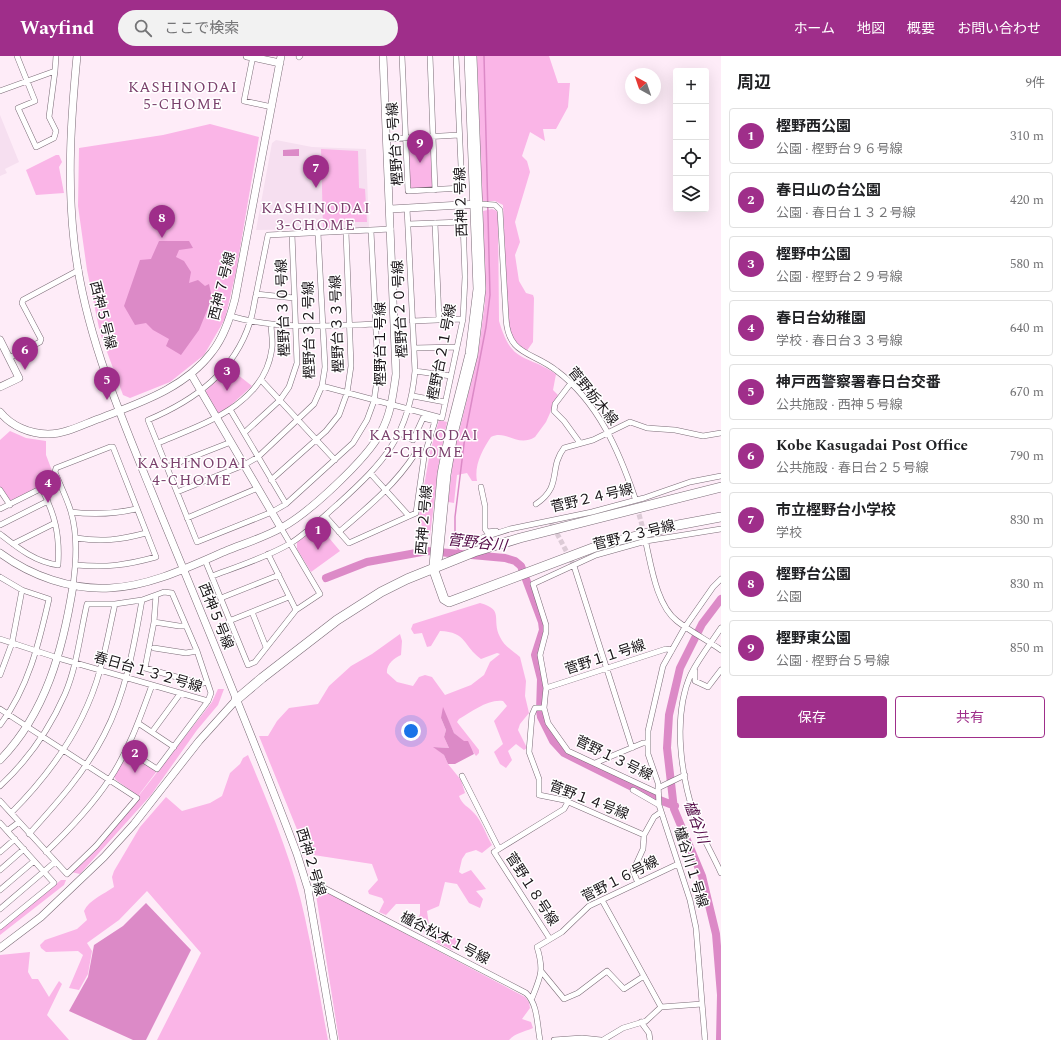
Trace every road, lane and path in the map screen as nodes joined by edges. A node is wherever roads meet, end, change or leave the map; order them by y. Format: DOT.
graph roads {
  1 [pos="17,56"];
  2 [pos="56,56"];
  3 [pos="77,56"];
  4 [pos="251,56"];
  5 [pos="383,56"];
  6 [pos="402,56"];
  7 [pos="430,56"];
  8 [pos="456,56"];
  9 [pos="468,56"];
  10 [pos="473,56"];
  11 [pos="280,59"];
  12 [pos="55,71"];
  13 [pos="26,81"];
  14 [pos="0,91"];
  15 [pos="272,107"];
  16 [pos="432,136"];
  17 [pos="459,136"];
  18 [pos="406,138"];
  19 [pos="387,139"];
  20 [pos="435,190"];
  21 [pos="482,204"];
  22 [pos="407,208"];
  23 [pos="391,209"];
  24 [pos="435,223"];
  25 [pos="408,224"];
  26 [pos="391,229"];
  27 [pos="371,231"];
  28 [pos="346,232"];
  29 [pos="318,233"];
  30 [pos="292,234"];
  31 [pos="79,270"];
  32 [pos="256,294"];
  33 [pos="294,298"];
  34 [pos="230,316"];
  35 [pos="463,319"];
  36 [pos="439,320"];
  37 [pos="251,321"];
  38 [pos="412,321"];
  39 [pos="271,324"];
  40 [pos="375,324"];
  41 [pos="349,325"];
  42 [pos="295,326"];
  43 [pos="323,326"];
  44 [pos="0,340"];
  45 [pos="458,347"];
  46 [pos="414,348"];
  47 [pos="9,358"];
  48 [pos="415,371"];
  49 [pos="191,374"];
  50 [pos="452,376"];
  51 [pos="262,380"];
  52 [pos="571,384"];
  53 [pos="322,386"];
  54 [pos="0,387"];
  55 [pos="202,391"];
  56 [pos="347,394"];
  57 [pos="413,396"];
  58 [pos="280,400"];
  59 [pos="374,401"];
  60 [pos="445,402"];
  61 [pos="392,405"];
  62 [pos="409,409"];
  63 [pos="119,410"];
  64 [pos="231,411"];
  65 [pos="0,412"];
  66 [pos="217,418"];
  67 [pos="298,421"];
  68 [pos="400,433"];
  69 [pos="609,433"];
  70 [pos="721,433"];
  71 [pos="244,434"];
  72 [pos="316,440"];
  73 [pos="231,442"];
  74 [pos="158,443"];
  75 [pos="580,443"];
  76 [pos="258,457"];
  77 [pos="424,457"];
  78 [pos="335,460"];
  79 [pos="244,465"];
  80 [pos="167,467"];
  81 [pos="371,474"];
  82 [pos="721,476"];
  83 [pos="58,480"];
  84 [pos="271,480"];
  85 [pos="480,487"];
  86 [pos="721,487"];
  87 [pos="258,488"];
  88 [pos="42,489"];
  89 [pos="0,490"];
  90 [pos="386,491"];
  91 [pos="177,492"];
  92 [pos="635,498"];
  93 [pos="48,501"];
  94 [pos="286,504"];
  95 [pos="536,504"];
  96 [pos="10,505"];
  97 [pos="136,509"];
  98 [pos="0,510"];
  99 [pos="71,512"];
  100 [pos="272,512"];
  101 [pos="325,516"];
  102 [pos="409,516"];
  103 [pos="721,517"];
  104 [pos="188,518"];
  105 [pos="55,523"];
  106 [pos="0,525"];
  107 [pos="282,528"];
  108 [pos="721,529"];
  109 [pos="503,531"];
  110 [pos="339,532"];
  111 [pos="146,533"];
  112 [pos="0,534"];
  113 [pos="76,538"];
  114 [pos="645,539"];
  115 [pos="469,542"];
  116 [pos="291,543"];
  117 [pos="13,544"];
  118 [pos="0,553"];
  119 [pos="268,554"];
  120 [pos="205,560"];
  121 [pos="76,565"];
  122 [pos="574,566"];
  123 [pos="434,568"];
  124 [pos="183,569"];
  125 [pos="212,576"];
  126 [pos="279,576"];
  127 [pos="0,577"];
  128 [pos="721,579"];
  129 [pos="533,584"];
  130 [pos="73,586"];
  131 [pos="22,590"];
  132 [pos="156,595"];
  133 [pos="289,597"];
  134 [pos="221,598"];
  135 [pos="142,600"];
  136 [pos="115,604"];
  137 [pos="296,610"];
  138 [pos="252,612"];
  139 [pos="229,621"];
  140 [pos="154,622"];
  141 [pos="184,626"];
  142 [pos="685,627"];
  143 [pos="721,628"];
  144 [pos="0,639"];
  145 [pos="12,643"];
  146 [pos="711,643"];
  147 [pos="266,647"];
  148 [pos="154,648"];
  149 [pos="672,650"];
  150 [pos="721,650"];
  151 [pos="37,651"];
  152 [pos="196,651"];
  153 [pos="58,658"];
  154 [pos="74,663"];
  155 [pos="606,669"];
  156 [pos="695,669"];
  157 [pos="721,670"];
  158 [pos="100,671"];
  159 [pos="0,675"];
  160 [pos="126,678"];
  161 [pos="207,682"];
  162 [pos="152,685"];
  163 [pos="546,688"];
  164 [pos="180,694"];
  165 [pos="236,700"];
  166 [pos="208,701"];
  167 [pos="544,708"];
  168 [pos="0,709"];
  169 [pos="8,715"];
  170 [pos="138,723"];
  171 [pos="0,725"];
  172 [pos="26,727"];
  173 [pos="152,732"];
  174 [pos="42,737"];
  175 [pos="648,744"];
  176 [pos="174,747"];
  177 [pos="632,748"];
  178 [pos="126,749"];
  179 [pos="63,751"];
  180 [pos="0,760"];
  181 [pos="595,763"];
  182 [pos="86,765"];
  183 [pos="684,775"];
  184 [pos="462,776"];
  185 [pos="109,780"];
  186 [pos="0,786"];
  187 [pos="633,790"];
  188 [pos="658,790"];
  189 [pos="0,801"];
  190 [pos="568,802"];
  191 [pos="659,805"];
  192 [pos="661,812"];
  193 [pos="10,813"];
  194 [pos="19,822"];
  195 [pos="0,824"];
  196 [pos="7,831"];
  197 [pos="30,834"];
  198 [pos="644,835"];
  199 [pos="15,839"];
  200 [pos="24,849"];
  201 [pos="496,851"];
  202 [pos="0,852"];
  203 [pos="46,852"];
  204 [pos="34,860"];
  205 [pos="55,862"];
  206 [pos="678,864"];
  207 [pos="0,870"];
  208 [pos="44,872"];
  209 [pos="721,873"];
  210 [pos="638,883"];
  211 [pos="308,889"];
  212 [pos="0,890"];
  213 [pos="602,900"];
  214 [pos="0,909"];
  215 [pos="0,928"];
  216 [pos="550,938"];
  217 [pos="0,948"];
  218 [pos="541,971"];
  219 [pos="644,976"];
  220 [pos="532,998"];
  221 [pos="702,1004"];
  222 [pos="662,1007"];
  223 [pos="641,1022"];
  224 [pos="334,1040"];
  225 [pos="540,1040"];
  226 [pos="554,1040"];
  227 [pos="586,1040"];
  228 [pos="602,1040"];
  229 [pos="650,1040"];
  230 [pos="705,1040"];
  1 -- 13 [label="street"];
  2 -- 12 [label="street"];
  3 -- 31 [label="street, 西神５号線"];
  4 -- 11 [label="street"];
  4 -- 15 [label="street"];
  5 -- 19 [label="street, 樫野台１号線"];
  6 -- 18 [label="street, 樫野台５号線"];
  7 -- 16 [label="street"];
  8 -- 17 [label="street, 樫野台５号線"];
  9 -- 21 [label="street, 西神２号線"];
  10 -- 21 [label="street, 西神２号線"];
  11 -- 15 [label="street, 西神７号線"];
  12 -- 13 [label="street"];
  12 -- 13 [label="street"];
  13 -- 14 [label="street"];
  15 -- 34 [label="street, 西神７号線"];
  16 -- 17 [label="street"];
  16 -- 18 [label="street"];
  16 -- 20 [label="street"];
  17 -- 20 [label="street, 樫野台５号線"];
  18 -- 19 [label="street"];
  18 -- 20 [label="street, 樫野台５号線"];
  19 -- 23 [label="street, 樫野台１号線"];
  21 -- 22 [label="street"];
  21 -- 52 [label="street, 菅野栃木線"];
  21 -- 123 [label="street, 西神２号線"];
  22 -- 23 [label="street"];
  22 -- 25 [label="street, 樫野台２０号線"];
  23 -- 26 [label="street, 樫野台１号線"];
  24 -- 25 [label="street, 樫野台２１号線"];
  24 -- 35 [label="street, 樫野台２１号線"];
  24 -- 36 [label="street"];
  25 -- 38 [label="street, 樫野台２０号線"];
  26 -- 27 [label="street"];
  26 -- 61 [label="street, 樫野台１号線"];
  27 -- 28 [label="street"];
  27 -- 40 [label="street"];
  28 -- 29 [label="street"];
  28 -- 41 [label="street, 樫野台３３号線"];
  29 -- 30 [label="street"];
  29 -- 43 [label="street, 樫野台３２号線"];
  30 -- 32 [label="street"];
  30 -- 33 [label="street, 樫野台３０号線"];
  31 -- 47 [label="street"];
  31 -- 63 [label="street, 西神５号線"];
  32 -- 33 [label="street"];
  32 -- 37 [label="street"];
  33 -- 42 [label="street, 樫野台３０号線"];
  34 -- 37 [label="street"];
  34 -- 49 [label="street, 西神７号線"];
  35 -- 36 [label="street"];
  35 -- 45 [label="street, 樫野台２１号線"];
  36 -- 38 [label="street"];
  37 -- 39 [label="street"];
  37 -- 55 [label="street"];
  38 -- 46 [label="street, 樫野台２０号線"];
  39 -- 42 [label="street"];
  39 -- 51 [label="street"];
  40 -- 41 [label="street"];
  40 -- 59 [label="street"];
  41 -- 43 [label="street"];
  41 -- 56 [label="street, 樫野台３３号線"];
  42 -- 43 [label="street"];
  42 -- 58 [label="street, 樫野台３０号線"];
  43 -- 53 [label="street, 樫野台３２号線"];
  44 -- 47 [label="street"];
  45 -- 46 [label="street"];
  45 -- 50 [label="street, 樫野台２１号線"];
  46 -- 48 [label="street, 樫野台２０号線"];
  47 -- 54 [label="street"];
  48 -- 50 [label="street"];
  48 -- 57 [label="street, 樫野台２０号線"];
  49 -- 55 [label="street"];
  49 -- 63 [label="street, 西神７号線"];
  50 -- 60 [label="street, 樫野台２１号線"];
  51 -- 58 [label="street"];
  51 -- 64 [label="street"];
  52 -- 69 [label="street, 菅野栃木線"];
  52 -- 75 [label="street"];
  53 -- 56 [label="street, 樫野台２１号線"];
  53 -- 67 [label="street, 樫野台３２号線"];
  55 -- 66 [label="street"];
  55 -- 74 [label="street"];
  56 -- 59 [label="street, 樫野台２１号線"];
  56 -- 72 [label="street, 樫野台３３号線"];
  57 -- 60 [label="street"];
  57 -- 62 [label="street, 樫野台２０号線"];
  58 -- 67 [label="street"];
  58 -- 71 [label="street, 樫野台３０号線"];
  59 -- 61 [label="street, 樫野台２１号線"];
  59 -- 78 [label="street"];
  60 -- 62 [label="street, 樫野台２１号線"];
  61 -- 62 [label="street, 樫野台２１号線"];
  61 -- 107 [label="street, 樫野台１号線"];
  62 -- 68 [label="street, 樫野台２０号線"];
  63 -- 65 [label="street, 西神７号線"];
  63 -- 124 [label="street, 西神５号線"];
  64 -- 66 [label="street"];
  64 -- 71 [label="street"];
  66 -- 73 [label="street"];
  66 -- 74 [label="street"];
  67 -- 72 [label="street"];
  67 -- 76 [label="street, 樫野台３２号線"];
  68 -- 77 [label="street"];
  68 -- 81 [label="street, 樫野台２０号線"];
  69 -- 70 [label="street"];
  69 -- 75 [label="street"];
  69 -- 92 [label="street, 菅野栃木線"];
  71 -- 76 [label="street"];
  72 -- 78 [label="street"];
  72 -- 84 [label="street, 樫野台３３号線"];
  73 -- 79 [label="street"];
  73 -- 80 [label="street"];
  74 -- 80 [label="street"];
  75 -- 95 [label="street"];
  76 -- 79 [label="street, 樫野台３２号線"];
  76 -- 84 [label="street"];
  77 -- 90 [label="street"];
  77 -- 102 [label="street"];
  78 -- 94 [label="street"];
  79 -- 87 [label="street"];
  79 -- 91 [label="street, 樫野台３２号線"];
  80 -- 91 [label="street"];
  81 -- 90 [label="street"];
  81 -- 101 [label="street, 樫野台２０号線"];
  82 -- 109 [label="street, 菅野２４号線"];
  83 -- 88 [label="street"];
  83 -- 97 [label="street"];
  83 -- 99 [label="street"];
  84 -- 94 [label="street"];
  85 -- 109 [label="street"];
  86 -- 123 [label="highway"];
  87 -- 100 [label="street"];
  87 -- 104 [label="street"];
  88 -- 93 [label="street"];
  88 -- 96 [label="street"];
  89 -- 96 [label="street"];
  90 -- 102 [label="street"];
  90 -- 110 [label="street"];
  91 -- 104 [label="street"];
  93 -- 105 [label="street"];
  93 -- 106 [label="street"];
  94 -- 100 [label="street"];
  96 -- 98 [label="street"];
  97 -- 99 [label="street"];
  97 -- 111 [label="street"];
  99 -- 113 [label="street"];
  100 -- 104 [label="street"];
  100 -- 107 [label="street"];
  101 -- 110 [label="street"];
  101 -- 116 [label="street, 樫野台２０号線"];
  102 -- 110 [label="street"];
  103 -- 123 [label="highway"];
  105 -- 117 [label="street"];
  105 -- 117 [label="street"];
  107 -- 116 [label="street"];
  107 -- 120 [label="street, 樫野台１号線"];
  108 -- 114 [label="street, 菅野２３号線"];
  109 -- 115 [label="street, 菅野２４号線"];
  111 -- 113 [label="street"];
  111 -- 121 [label="street"];
  112 -- 117 [label="street"];
  113 -- 121 [label="street"];
  114 -- 122 [label="street, 菅野２３号線"];
  114 -- 142 [label="street"];
  116 -- 119 [label="street, 樫野台２０号線"];
  116 -- 137 [label="street"];
  118 -- 130 [label="street, 樫野台１号線"];
  119 -- 125 [label="street, 樫野台２０号線"];
  119 -- 126 [label="street"];
  120 -- 124 [label="street, 樫野台１号線"];
  120 -- 125 [label="street"];
  121 -- 130 [label="street"];
  122 -- 129 [label="street, 菅野２３号線"];
  122 -- 155 [label="street"];
  123 -- 165 [label="highway"];
  124 -- 130 [label="street, 樫野台１号線"];
  124 -- 165 [label="street, 西神５号線"];
  125 -- 134 [label="street"];
  126 -- 133 [label="street"];
  126 -- 134 [label="street"];
  127 -- 131 [label="street"];
  128 -- 142 [label="street, 櫨谷川１号線"];
  129 -- 163 [label="street, 菅野１３号線"];
  130 -- 153 [label="street"];
  131 -- 145 [label="street"];
  131 -- 151 [label="street"];
  132 -- 135 [label="street"];
  132 -- 140 [label="street"];
  132 -- 141 [label="street"];
  133 -- 137 [label="street"];
  133 -- 138 [label="street"];
  134 -- 139 [label="street"];
  135 -- 136 [label="street"];
  135 -- 160 [label="street"];
  136 -- 154 [label="street"];
  136 -- 158 [label="street"];
  137 -- 147 [label="street"];
  138 -- 139 [label="street"];
  138 -- 147 [label="street"];
  139 -- 147 [label="street"];
  140 -- 141 [label="street"];
  140 -- 161 [label="street"];
  141 -- 152 [label="street"];
  142 -- 146 [label="street"];
  142 -- 149 [label="street, 櫨谷川１号線"];
  143 -- 146 [label="street"];
  144 -- 145 [label="street, 春日台１３２号線"];
  145 -- 151 [label="street, 春日台１３２号線"];
  145 -- 159 [label="street"];
  146 -- 150 [label="street"];
  146 -- 156 [label="street"];
  148 -- 152 [label="street"];
  149 -- 155 [label="street, 菅野１１号線"];
  149 -- 175 [label="street, 櫨谷川１号線"];
  151 -- 153 [label="street, 春日台１３２号線"];
  151 -- 169 [label="street"];
  152 -- 161 [label="street"];
  153 -- 154 [label="street, 春日台１３２号線"];
  153 -- 172 [label="street"];
  154 -- 158 [label="street, 春日台１３２号線"];
  154 -- 174 [label="street"];
  155 -- 163 [label="street, 菅野１１号線"];
  155 -- 177 [label="street"];
  156 -- 157 [label="street"];
  156 -- 183 [label="street"];
  158 -- 160 [label="street, 春日台１３２号線"];
  158 -- 179 [label="street"];
  160 -- 162 [label="street, 春日台１３２号線"];
  160 -- 182 [label="street"];
  161 -- 166 [label="street"];
  162 -- 164 [label="street, 春日台１３２号線"];
  162 -- 170 [label="street"];
  163 -- 167 [label="street, 菅野１３号線"];
  164 -- 166 [label="street, 春日台１３２号線"];
  164 -- 173 [label="street"];
  165 -- 211 [label="street, 西神２号線"];
  165 -- 217 [label="street"];
  166 -- 176 [label="street, 春日台１３２号線"];
  167 -- 181 [label="street, 菅野１３号線"];
  167 -- 190 [label="street, 菅野１４号線"];
  168 -- 169 [label="street"];
  169 -- 171 [label="street"];
  169 -- 172 [label="street"];
  170 -- 173 [label="street"];
  170 -- 178 [label="street"];
  172 -- 174 [label="street"];
  172 -- 180 [label="street"];
  173 -- 176 [label="street"];
  174 -- 179 [label="street"];
  174 -- 186 [label="street"];
  175 -- 177 [label="street"];
  175 -- 188 [label="street, 櫨谷川１号線"];
  176 -- 178 [label="street, 春日台１３２号線"];
  177 -- 181 [label="street"];
  178 -- 185 [label="street"];
  179 -- 182 [label="street"];
  179 -- 193 [label="street"];
  181 -- 188 [label="street, 菅野１３号線"];
  182 -- 185 [label="street"];
  182 -- 197 [label="street"];
  183 -- 188 [label="street"];
  183 -- 209 [label="street"];
  184 -- 201 [label="street, 菅野１８号線"];
  185 -- 203 [label="street"];
  185 -- 205 [label="street"];
  187 -- 191 [label="street"];
  188 -- 191 [label="street, 櫨谷川１号線"];
  189 -- 193 [label="street"];
  190 -- 198 [label="street, 菅野１４号線"];
  190 -- 201 [label="street"];
  191 -- 192 [label="street, 櫨谷川１号線"];
  192 -- 198 [label="street"];
  192 -- 206 [label="street, 櫨谷川１号線"];
  193 -- 194 [label="street"];
  194 -- 196 [label="street"];
  194 -- 197 [label="street"];
  195 -- 196 [label="street"];
  196 -- 199 [label="street"];
  197 -- 203 [label="street"];
  198 -- 210 [label="street"];
  199 -- 200 [label="street"];
  199 -- 202 [label="street"];
  200 -- 204 [label="street"];
  200 -- 207 [label="street"];
  201 -- 216 [label="street, 菅野１８号線"];
  203 -- 205 [label="street"];
  204 -- 208 [label="street"];
  204 -- 212 [label="street"];
  205 -- 208 [label="street"];
  206 -- 210 [label="street, 菅野１６号線"];
  206 -- 221 [label="street, 櫨谷川１号線"];
  208 -- 214 [label="street"];
  208 -- 215 [label="street"];
  210 -- 213 [label="street, 菅野１６号線"];
  211 -- 220 [label="street, 櫨谷松本１号線"];
  211 -- 224 [label="street, 西神２号線"];
  213 -- 216 [label="street, 菅野１６号線"];
  213 -- 219 [label="street"];
  216 -- 218 [label="street, 菅野１６号線"];
  218 -- 219 [label="street"];
  218 -- 220 [label="street"];
  219 -- 222 [label="street"];
  220 -- 225 [label="street"];
  221 -- 222 [label="street"];
  221 -- 230 [label="street, 櫨谷川１号線"];
  222 -- 223 [label="street"];
  223 -- 228 [label="street"];
  223 -- 229 [label="street"];
  226 -- 227 [label="street"];
  227 -- 228 [label="street"];
}
